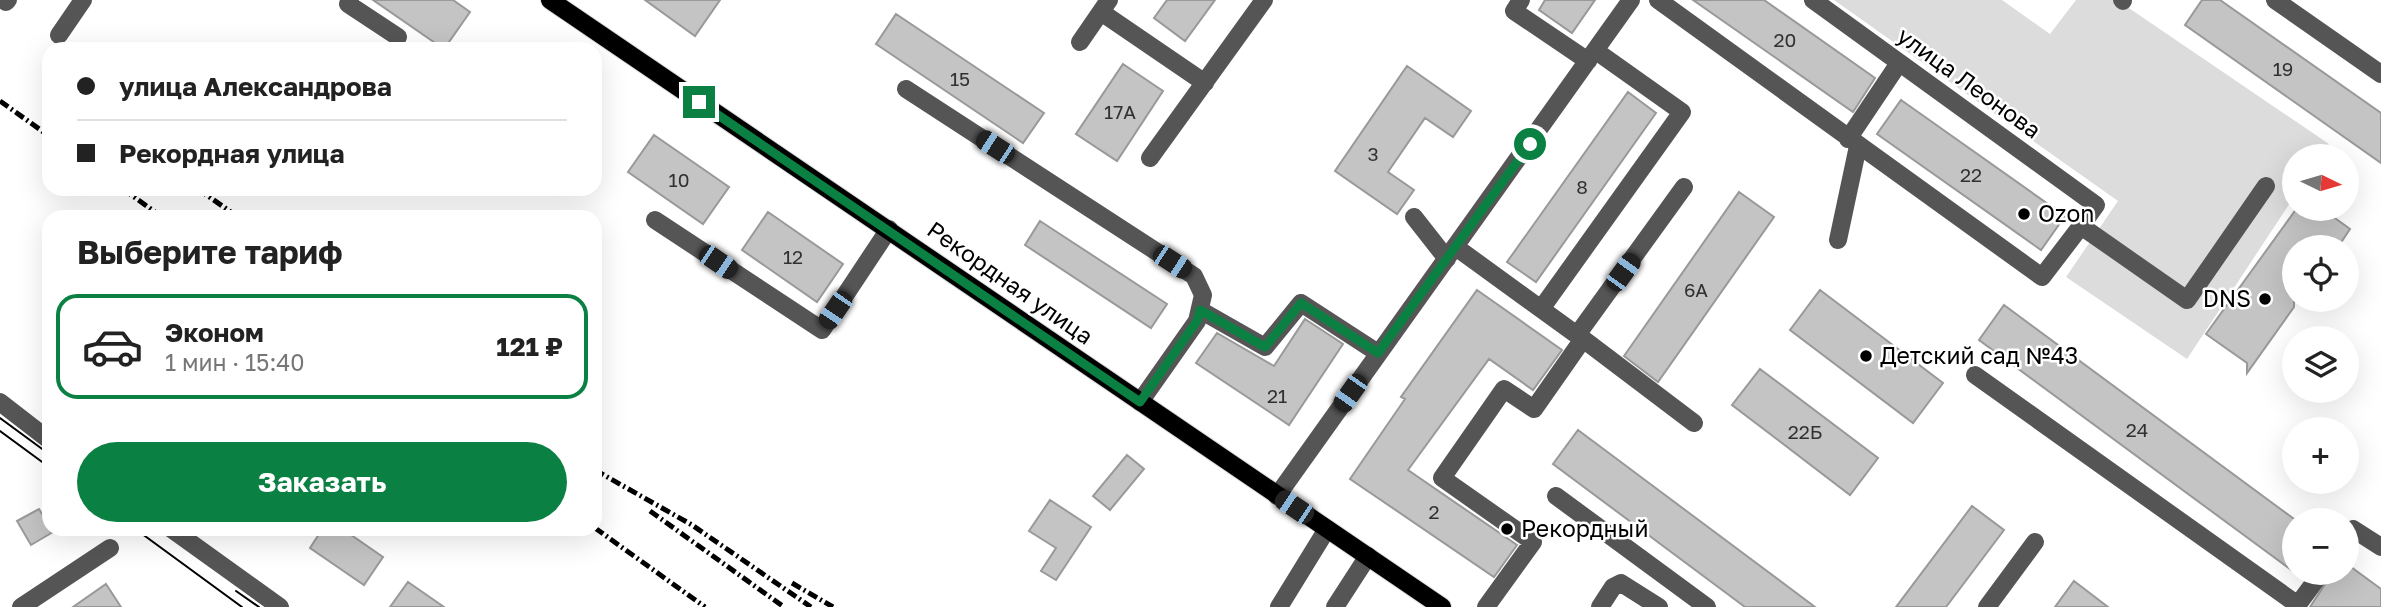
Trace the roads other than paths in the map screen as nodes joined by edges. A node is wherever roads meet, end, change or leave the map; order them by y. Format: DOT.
graph roads {
  1 [pos="83,0"];
  2 [pos="550,0"];
  3 [pos="1264,0"];
  4 [pos="1521,0"];
  5 [pos="1631,0"];
  6 [pos="1658,0"];
  7 [pos="1812,0"];
  8 [pos="2275,0"];
  9 [pos="347,1"];
  10 [pos="1105,6"];
  11 [pos="59,35"];
  12 [pos="398,37"];
  13 [pos="1080,42"];
  14 [pos="1592,56"];
  15 [pos="1899,63"];
  16 [pos="2381,74"];
  17 [pos="1205,83"];
  18 [pos="906,89"];
  19 [pos="1853,142"];
  20 [pos="1150,158"];
  21 [pos="2266,186"];
  22 [pos="1684,187"];
  23 [pos="1414,217"];
  24 [pos="656,220"];
  25 [pos="2081,226"];
  26 [pos="889,229"];
  27 [pos="1838,240"];
  28 [pos="1452,254"];
  29 [pos="1541,309"];
  30 [pos="1200,310"];
  31 [pos="1580,337"];
  32 [pos="1378,353"];
  33 [pos="1975,375"];
  34 [pos="0,402"];
  35 [pos="1140,402"];
  36 [pos="1694,423"];
  37 [pos="42,435"];
  38 [pos="1278,496"];
  39 [pos="1556,496"];
  40 [pos="1327,529"];
  41 [pos="2359,533"];
  42 [pos="181,536"];
  43 [pos="2035,542"];
  44 [pos="2381,547"];
  45 [pos="110,548"];
  46 [pos="1368,556"];
  47 [pos="2312,585"];
  48 [pos="2297,606"];
  49 [pos="21,607"];
  50 [pos="280,607"];
  51 [pos="1279,607"];
  52 [pos="1335,607"];
  53 [pos="1442,607"];
  54 [pos="1486,607"];
  55 [pos="1600,607"];
  56 [pos="1659,607"];
  57 [pos="1707,607"];
  58 [pos="1987,607"];
  1 -- 11 [label="street"];
  2 -- 26 [label="main road, Рекордная улица"];
  3 -- 17 [label="street"];
  4 -- 14 [label="street"];
  5 -- 14 [label="street"];
  6 -- 19 [label="street"];
  7 -- 15 [label="street, улица Леонова"];
  8 -- 16 [label="street"];
  9 -- 12 [label="street"];
  10 -- 13 [label="street"];
  10 -- 17 [label="street"];
  14 -- 28 [label="street"];
  14 -- 29 [label="street"];
  15 -- 19 [label="street"];
  15 -- 25 [label="street, улица Леонова"];
  17 -- 20 [label="street"];
  18 -- 30 [label="street"];
  19 -- 25 [label="street"];
  19 -- 27 [label="street"];
  21 -- 25 [label="street"];
  22 -- 31 [label="street"];
  23 -- 28 [label="street"];
  24 -- 26 [label="street"];
  26 -- 35 [label="main road, Рекордная улица"];
  28 -- 29 [label="street"];
  28 -- 32 [label="street"];
  29 -- 31 [label="street"];
  30 -- 32 [label="street"];
  30 -- 35 [label="street"];
  31 -- 36 [label="street"];
  31 -- 54 [label="street"];
  32 -- 38 [label="street"];
  33 -- 48 [label="street"];
  34 -- 37 [label="street"];
  35 -- 38 [label="main road, Рекордная улица"];
  38 -- 40 [label="main road, Рекордная улица"];
  39 -- 57 [label="street"];
  40 -- 46 [label="main road, Рекордная улица"];
  40 -- 51 [label="street"];
  41 -- 44 [label="street"];
  42 -- 50 [label="street"];
  43 -- 58 [label="street"];
  45 -- 49 [label="street"];
  46 -- 52 [label="street"];
  46 -- 53 [label="main road, Рекордная улица"];
  47 -- 48 [label="street"];
  55 -- 56 [label="street"];
}
